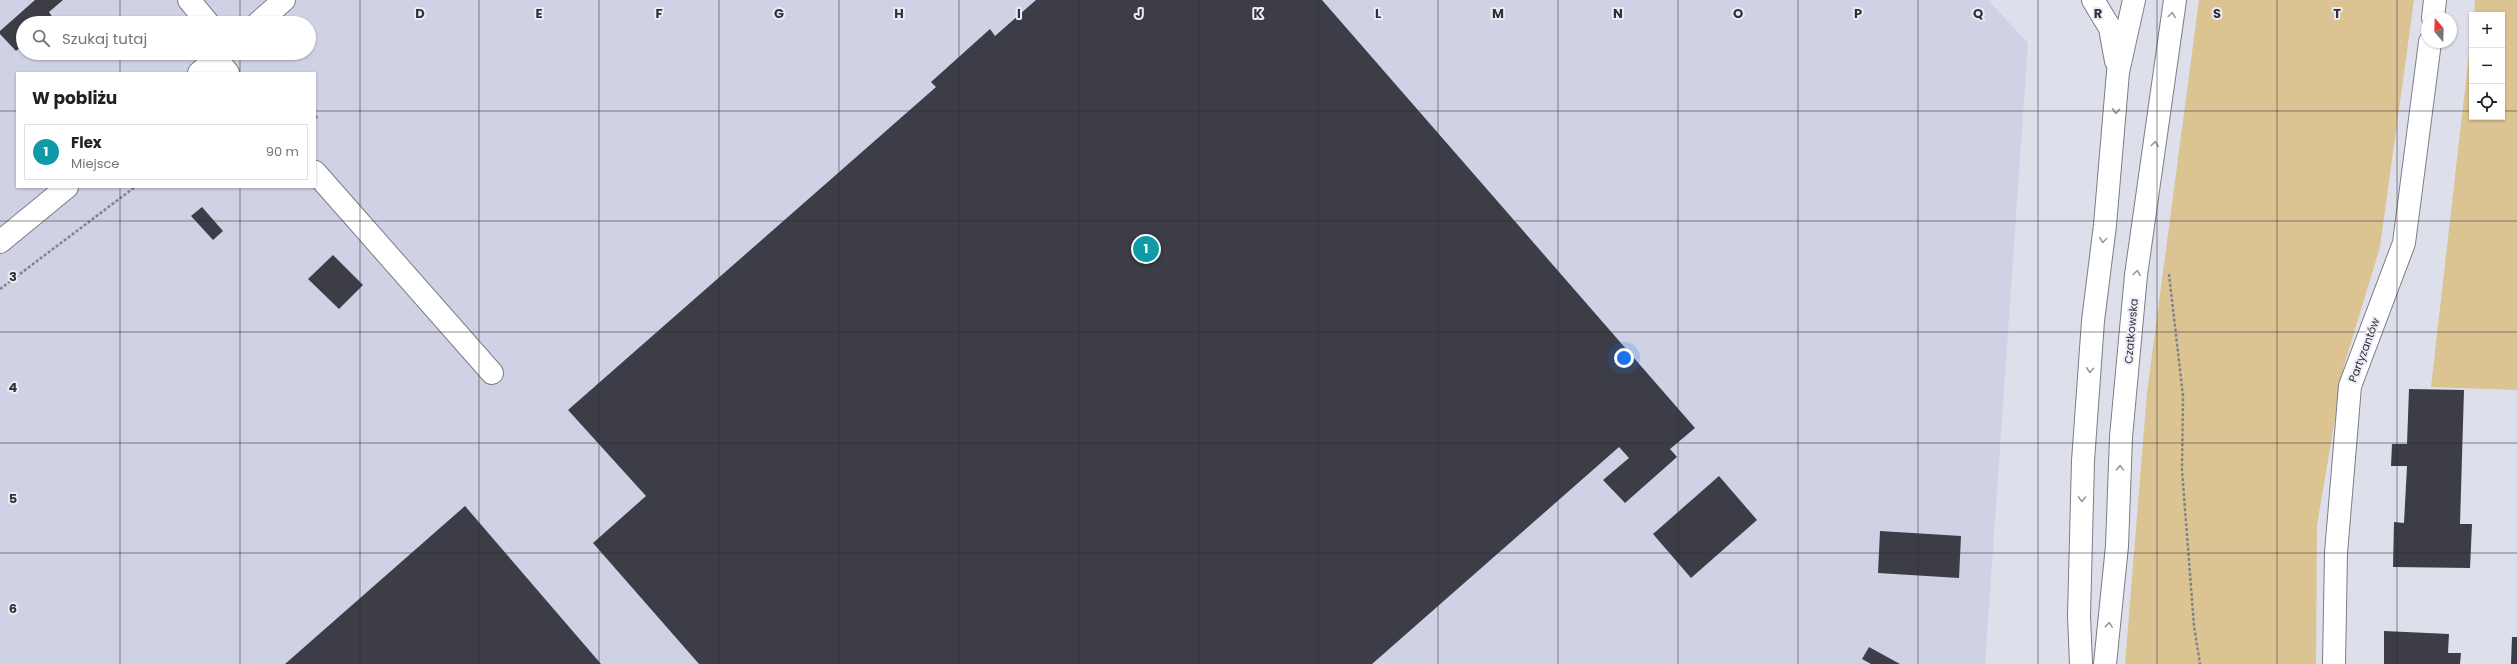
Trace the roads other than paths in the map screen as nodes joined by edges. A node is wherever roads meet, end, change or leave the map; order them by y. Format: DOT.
graph roads {
  1 [pos="188,0"];
  2 [pos="284,0"];
  3 [pos="2093,0"];
  4 [pos="2134,0"];
  5 [pos="2175,0"];
  6 [pos="2435,0"];
  7 [pos="2434,12"];
  8 [pos="202,16"];
  9 [pos="266,16"];
  10 [pos="2429,48"];
  11 [pos="222,61"];
  12 [pos="201,72"];
  13 [pos="2118,72"];
  14 [pos="316,173"];
  15 [pos="66,188"];
  16 [pos="0,242"];
  17 [pos="492,373"];
  18 [pos="2081,664"];
  19 [pos="2104,664"];
  20 [pos="2334,664"];
  1 -- 8 [label="street"];
  2 -- 9 [label="street"];
  3 -- 13 [label="street"];
  4 -- 13 [label="street"];
  19 -- 5 [label="street, Czatkowska, one-way"];
  6 -- 7 [label="street"];
  10 -- 20 [label="street, Partyzantów"];
  11 -- 12 [label="street"];
  13 -- 18 [label="street, one-way"];
  14 -- 17 [label="street"];
  15 -- 16 [label="street"];
}
